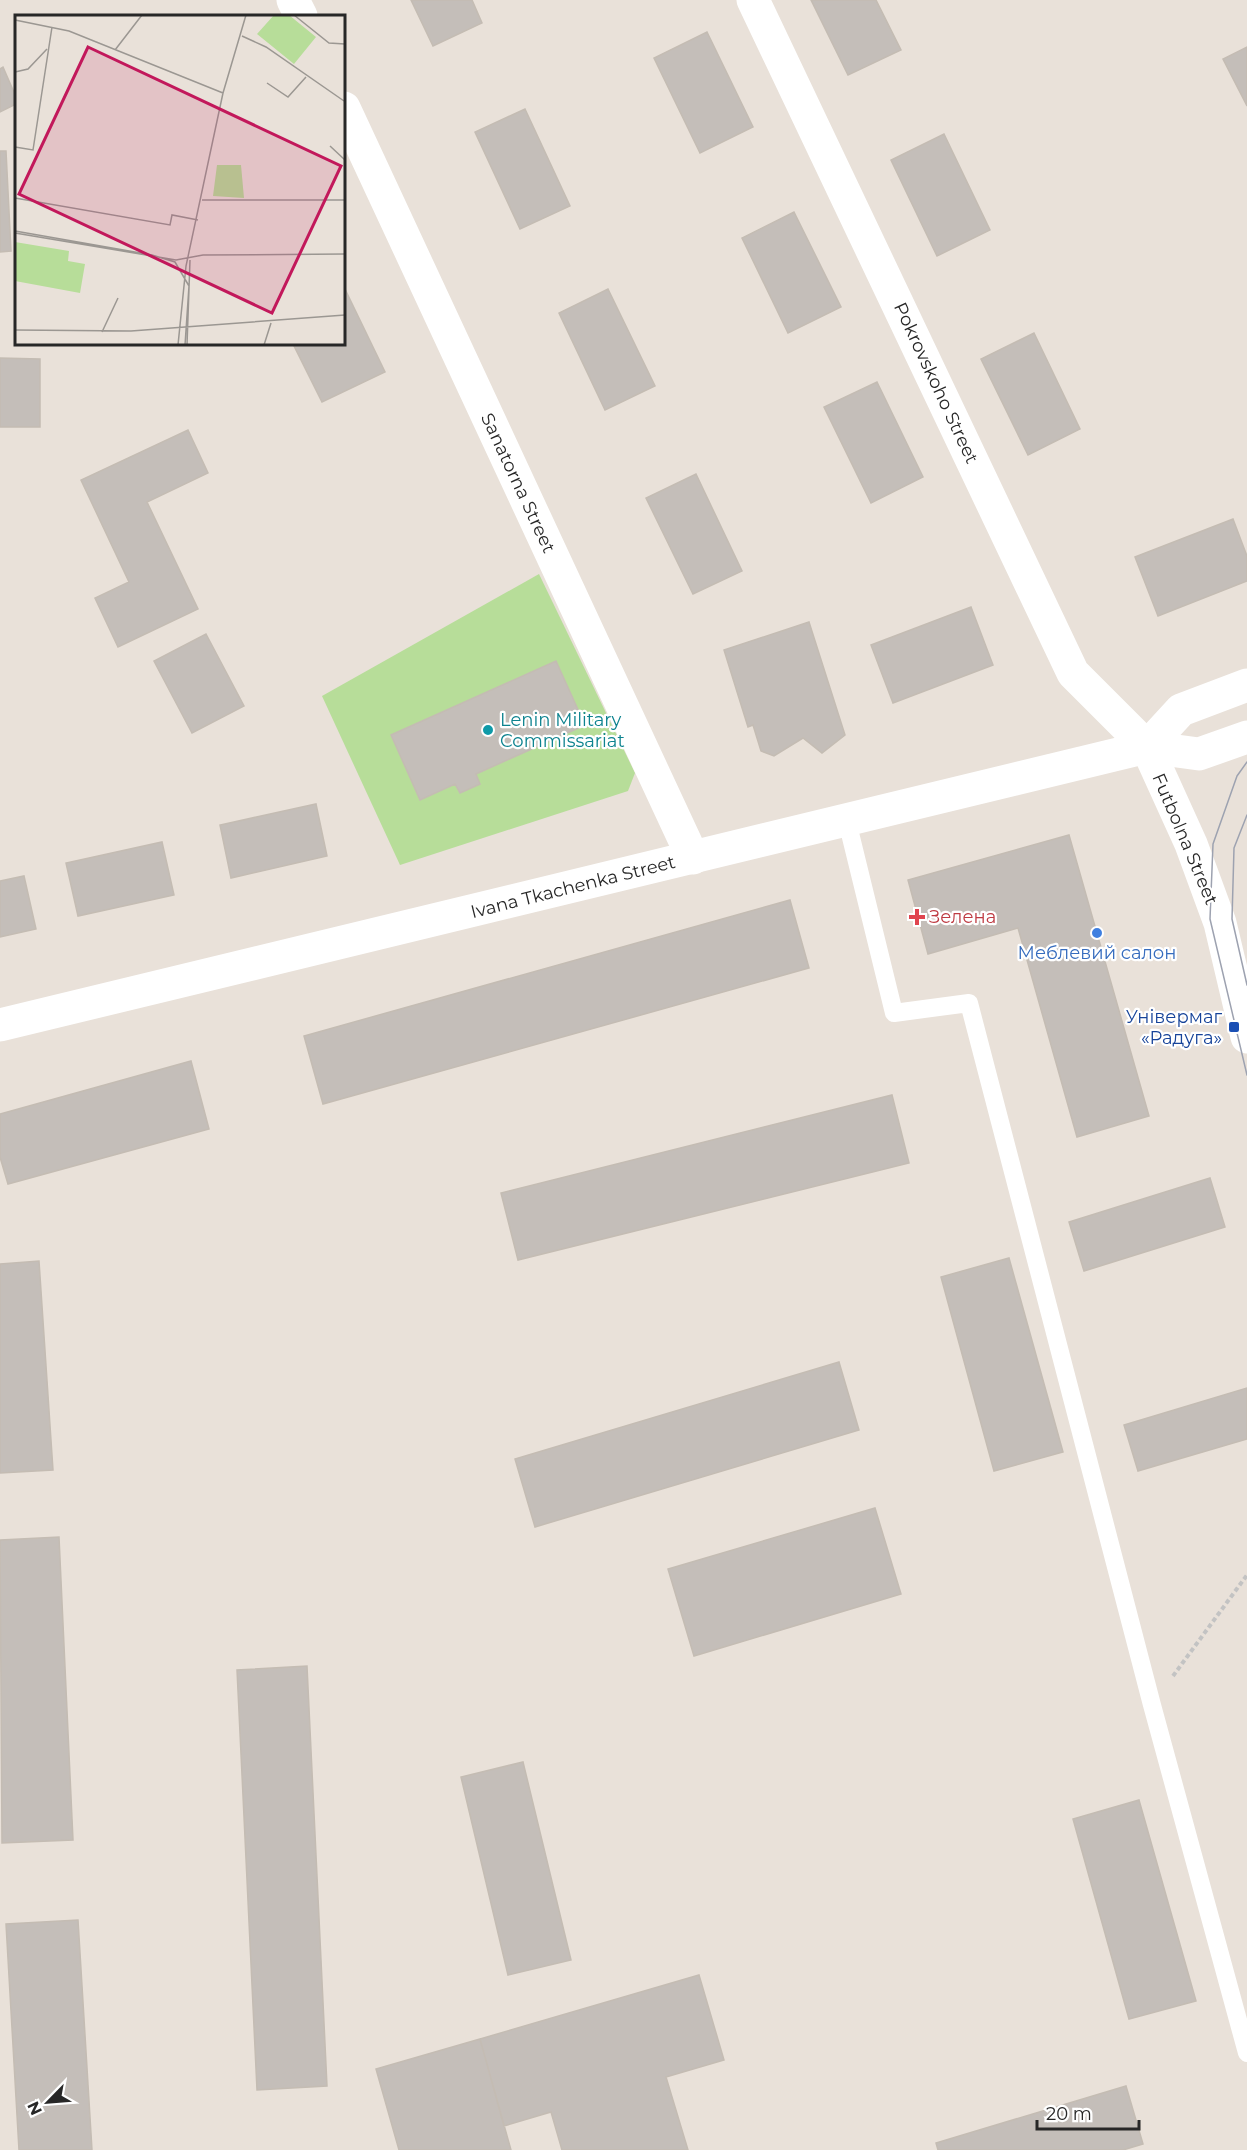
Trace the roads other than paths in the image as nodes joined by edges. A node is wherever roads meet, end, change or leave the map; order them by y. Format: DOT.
graph roads {
  1 [pos="293,0"];
  2 [pos="753,0"];
  3 [pos="300,15"];
  4 [pos="345,110"];
  5 [pos="1247,685"];
  6 [pos="1247,737"];
  7 [pos="1147,747"];
  8 [pos="847,821"];
  9 [pos="693,858"];
  10 [pos="0,1025"];
  11 [pos="1247,1037"];
  12 [pos="1247,2053"];
  1 -- 3 [label="street"];
  2 -- 7 [label="street, Pokrovskoho Street"];
  4 -- 9 [label="street, Sanatorna Street"];
  5 -- 7 [label="street"];
  6 -- 7 [label="street, Ivana Tkachenka Street"];
  7 -- 8 [label="street, Ivana Tkachenka Street"];
  7 -- 11 [label="street, Futbolna Street"];
  8 -- 9 [label="street, Ivana Tkachenka Street"];
  8 -- 12 [label="lane"];
  9 -- 10 [label="street, Ivana Tkachenka Street"];
}
